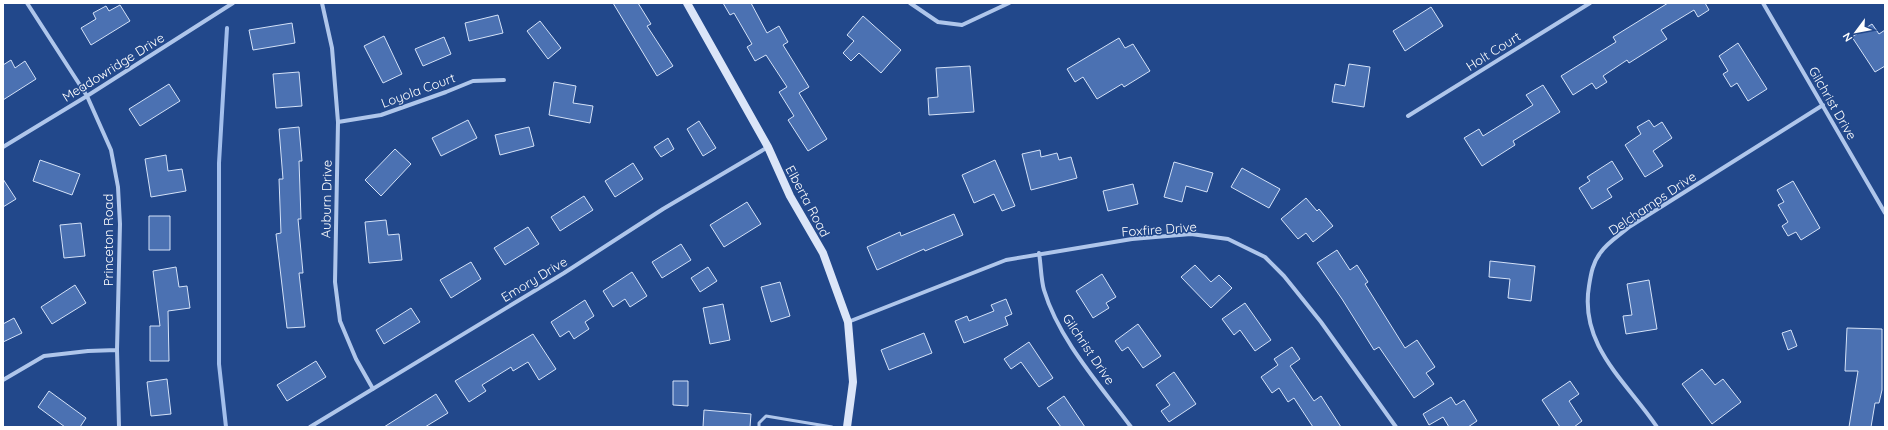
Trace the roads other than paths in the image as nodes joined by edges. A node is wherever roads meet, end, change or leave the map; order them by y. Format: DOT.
graph roads {
  1 [pos="28,3"];
  2 [pos="233,3"];
  3 [pos="322,3"];
  4 [pos="687,3"];
  5 [pos="910,3"];
  6 [pos="1009,3"];
  7 [pos="1590,3"];
  8 [pos="1763,3"];
  9 [pos="504,80"];
  10 [pos="87,96"];
  11 [pos="1823,105"];
  12 [pos="1408,116"];
  13 [pos="338,122"];
  14 [pos="3,147"];
  15 [pos="768,147"];
  16 [pos="1885,213"];
  17 [pos="1039,253"];
  18 [pos="848,322"];
  19 [pos="117,350"];
  20 [pos="3,380"];
  21 [pos="373,389"];
  22 [pos="119,427"];
  23 [pos="310,427"];
  24 [pos="759,427"];
  25 [pos="832,427"];
  26 [pos="847,427"];
  27 [pos="1131,427"];
  28 [pos="1396,427"];
  29 [pos="1657,427"];
  1 -- 10 [label="street, Princeton Road"];
  2 -- 10 [label="street, Meadowridge Drive"];
  3 -- 13 [label="street, Auburn Drive"];
  4 -- 15 [label="street, Elberta Road"];
  5 -- 6 [label="street"];
  7 -- 12 [label="street, Holt Court"];
  8 -- 11 [label="street, Gilchrist Drive"];
  9 -- 13 [label="street, Loyola Court"];
  10 -- 14 [label="street, Meadowridge Drive"];
  10 -- 19 [label="street, Princeton Road"];
  11 -- 16 [label="street, Gilchrist Drive"];
  11 -- 29 [label="street, Delchamps Drive"];
  13 -- 21 [label="street, Auburn Drive"];
  15 -- 18 [label="street, Elberta Road"];
  15 -- 21 [label="street, Emory Drive"];
  17 -- 18 [label="street, Foxfire Drive"];
  17 -- 27 [label="street, Gilchrist Drive"];
  17 -- 28 [label="street, Foxfire Drive"];
  18 -- 26 [label="street, Elberta Road"];
  19 -- 20 [label="street"];
  19 -- 22 [label="street, Princeton Road"];
  21 -- 23 [label="street, Emory Drive"];
  24 -- 25 [label="lane"];
}
